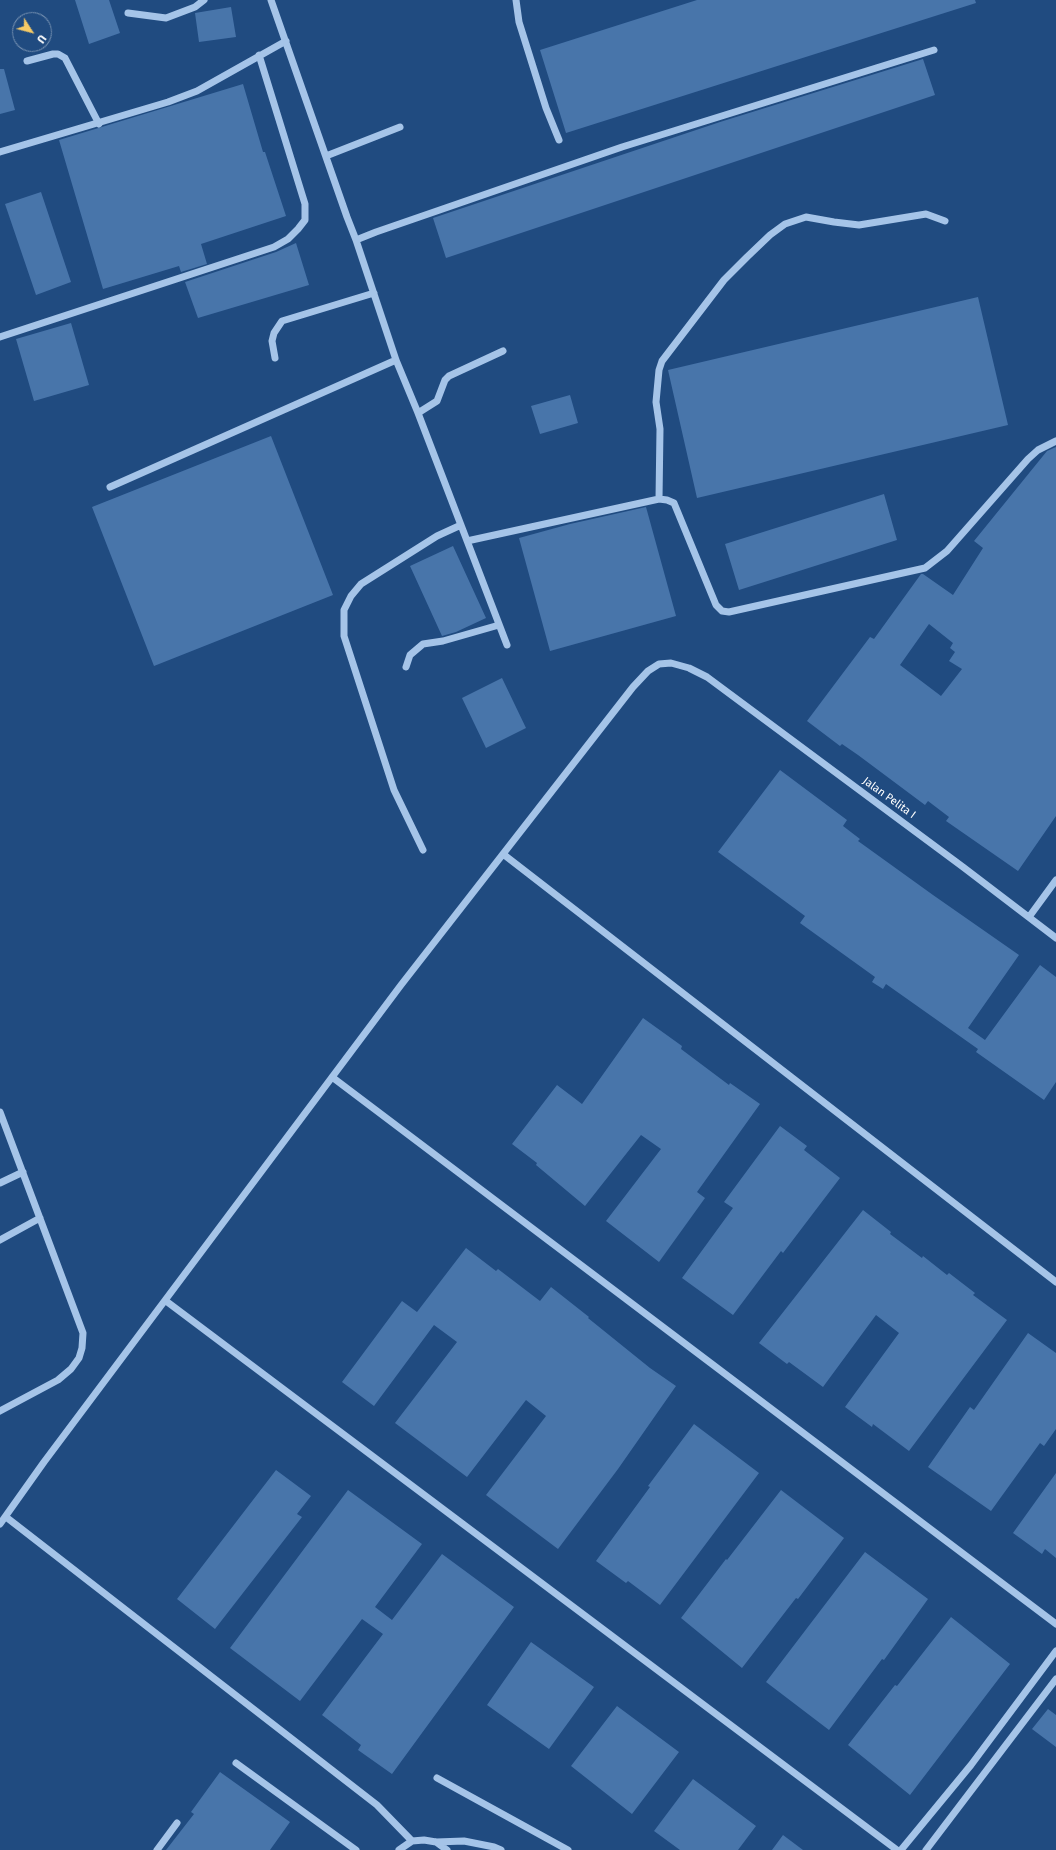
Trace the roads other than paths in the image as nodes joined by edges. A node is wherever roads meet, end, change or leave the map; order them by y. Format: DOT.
graph roads {
  1 [pos="204,0"];
  2 [pos="271,0"];
  3 [pos="516,0"];
  4 [pos="128,13"];
  5 [pos="286,41"];
  6 [pos="934,50"];
  7 [pos="260,55"];
  8 [pos="27,61"];
  9 [pos="99,124"];
  10 [pos="400,127"];
  11 [pos="559,140"];
  12 [pos="0,152"];
  13 [pos="326,156"];
  14 [pos="945,221"];
  15 [pos="356,240"];
  16 [pos="374,292"];
  17 [pos="0,337"];
  18 [pos="503,351"];
  19 [pos="275,358"];
  20 [pos="396,360"];
  21 [pos="418,413"];
  22 [pos="1056,441"];
  23 [pos="110,487"];
  24 [pos="659,499"];
  25 [pos="461,525"];
  26 [pos="467,541"];
  27 [pos="500,625"];
  28 [pos="507,645"];
  29 [pos="406,667"];
  30 [pos="423,850"];
  31 [pos="503,854"];
  32 [pos="1056,880"];
  33 [pos="1029,917"];
  34 [pos="1056,938"];
  35 [pos="332,1077"];
  36 [pos="0,1112"];
  37 [pos="23,1172"];
  38 [pos="0,1183"];
  39 [pos="40,1218"];
  40 [pos="0,1240"];
  41 [pos="1056,1282"];
  42 [pos="166,1300"];
  43 [pos="0,1411"];
  44 [pos="6,1517"];
  45 [pos="0,1524"];
  46 [pos="1056,1624"];
  47 [pos="1056,1651"];
  48 [pos="1056,1679"];
  49 [pos="236,1763"];
  50 [pos="437,1778"];
  51 [pos="177,1823"];
  52 [pos="412,1841"];
  53 [pos="436,1842"];
  54 [pos="158,1850"];
  55 [pos="356,1850"];
  56 [pos="399,1850"];
  57 [pos="447,1850"];
  58 [pos="501,1850"];
  59 [pos="568,1850"];
  60 [pos="897,1850"];
  61 [pos="901,1850"];
  62 [pos="926,1850"];
  1 -- 4 [label="street"];
  2 -- 5 [label="street"];
  3 -- 11 [label="street"];
  5 -- 7 [label="street"];
  5 -- 13 [label="street"];
  6 -- 15 [label="street"];
  7 -- 9 [label="street"];
  7 -- 17 [label="street"];
  8 -- 9 [label="street"];
  9 -- 12 [label="street"];
  10 -- 13 [label="street"];
  13 -- 15 [label="street"];
  14 -- 24 [label="street"];
  15 -- 16 [label="street"];
  16 -- 19 [label="street"];
  16 -- 20 [label="street"];
  18 -- 21 [label="street"];
  20 -- 21 [label="street"];
  20 -- 23 [label="street"];
  21 -- 25 [label="street"];
  22 -- 24 [label="street"];
  24 -- 26 [label="street"];
  25 -- 26 [label="street"];
  25 -- 30 [label="street"];
  26 -- 27 [label="street"];
  27 -- 28 [label="street"];
  27 -- 29 [label="street"];
  31 -- 33 [label="street, Jalan Pelita I"];
  31 -- 35 [label="street, Jalan Pelita I"];
  31 -- 41 [label="street"];
  32 -- 33 [label="street"];
  33 -- 34 [label="street, Jalan Pelita I"];
  35 -- 42 [label="street, Jalan Pelita I"];
  35 -- 46 [label="street"];
  36 -- 37 [label="street"];
  37 -- 38 [label="street"];
  37 -- 39 [label="street"];
  39 -- 40 [label="street"];
  39 -- 43 [label="street"];
  42 -- 44 [label="street, Jalan Pelita I"];
  42 -- 60 [label="street"];
  44 -- 45 [label="street, Jalan Pelita I"];
  44 -- 52 [label="street"];
  47 -- 61 [label="street"];
  48 -- 62 [label="street"];
  49 -- 55 [label="street"];
  50 -- 59 [label="street"];
  51 -- 54 [label="street"];
  52 -- 53 [label="street"];
  52 -- 56 [label="street"];
  53 -- 57 [label="street"];
  53 -- 58 [label="street"];
}
